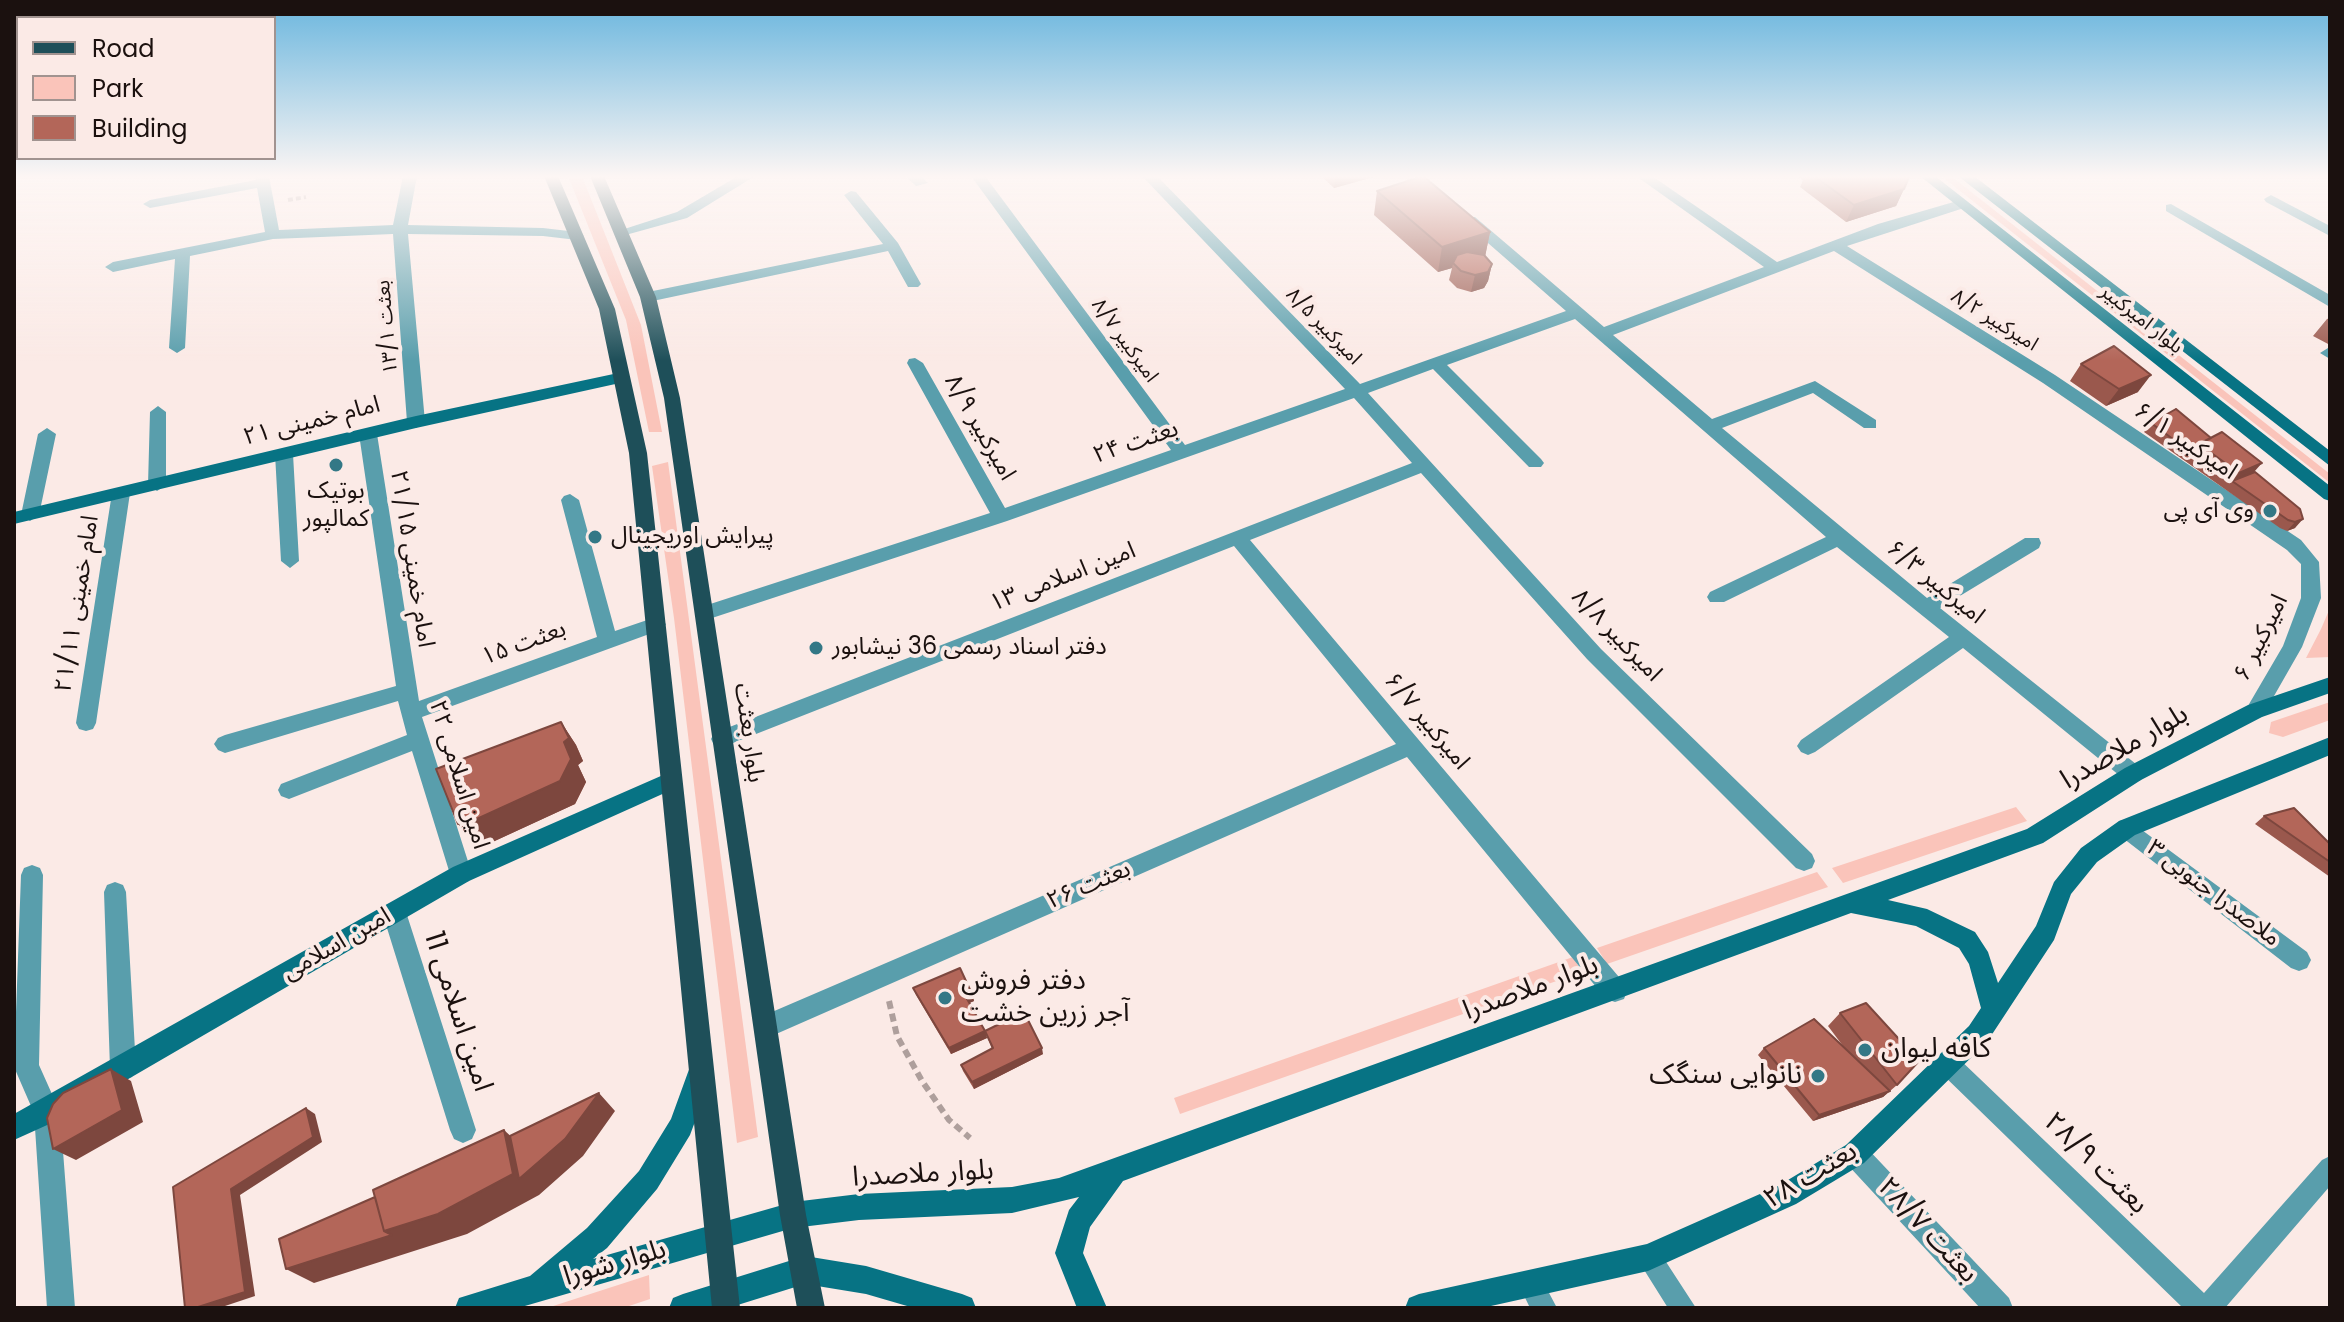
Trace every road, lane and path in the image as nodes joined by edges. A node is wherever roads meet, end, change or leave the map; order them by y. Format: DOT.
graph roads {
  1 [pos="260,238"];
  2 [pos="401,238"];
  3 [pos="578,238"];
  4 [pos="624,238"];
  5 [pos="886,238"];
  6 [pos="1023,238"];
  7 [pos="1210,238"];
  8 [pos="1491,238"];
  9 [pos="1732,238"];
  10 [pos="1858,238"];
  11 [pos="2005,238"];
  12 [pos="2045,238"];
  13 [pos="2221,238"];
  14 [pos="1835,245"];
  15 [pos="893,246"];
  16 [pos="183,253"];
  17 [pos="113,267"];
  18 [pos="1775,268"];
  19 [pos="913,284"];
  20 [pos="648,297"];
  21 [pos="2330,302"];
  22 [pos="1580,312"];
  23 [pos="1604,333"];
  24 [pos="177,348"];
  25 [pos="915,363"];
  26 [pos="1436,363"];
  27 [pos="2219,373"];
  28 [pos="623,377"];
  29 [pos="2049,379"];
  30 [pos="2183,379"];
  31 [pos="1357,391"];
  32 [pos="158,412"];
  33 [pos="416,422"];
  34 [pos="1870,424"];
  35 [pos="1710,426"];
  36 [pos="47,434"];
  37 [pos="368,434"];
  38 [pos="1182,453"];
  39 [pos="284,454"];
  40 [pos="2330,460"];
  41 [pos="1535,463"];
  42 [pos="1424,465"];
  43 [pos="157,485"];
  44 [pos="121,493"];
  45 [pos="2330,495"];
  46 [pos="570,500"];
  47 [pos="22,516"];
  48 [pos="1001,516"];
  49 [pos="1839,538"];
  50 [pos="1238,539"];
  51 [pos="2032,543"];
  52 [pos="2294,545"];
  53 [pos="290,561"];
  54 [pos="1717,597"];
  55 [pos="1925,608"];
  56 [pos="705,613"];
  57 [pos="656,624"];
  58 [pos="1963,638"];
  59 [pos="608,641"];
  60 [pos="2330,685"];
  61 [pos="408,702"];
  62 [pos="2255,711"];
  63 [pos="86,723"];
  64 [pos="721,739"];
  65 [pos="418,740"];
  66 [pos="225,744"];
  67 [pos="1412,746"];
  68 [pos="1808,746"];
  69 [pos="2330,746"];
  70 [pos="2133,774"];
  71 [pos="670,781"];
  72 [pos="289,790"];
  73 [pos="2127,828"];
  74 [pos="1804,861"];
  75 [pos="461,874"];
  76 [pos="32,875"];
  77 [pos="115,892"];
  78 [pos="1851,903"];
  79 [pos="394,912"];
  80 [pos="2299,960"];
  81 [pos="888,973"];
  82 [pos="1615,991"];
  83 [pos="1994,1011"];
  84 [pos="767,1026"];
  85 [pos="1948,1064"];
  86 [pos="123,1068"];
  87 [pos="700,1073"];
  88 [pos="47,1112"];
  89 [pos="14,1127"];
  90 [pos="463,1130"];
  91 [pos="970,1138"];
  92 [pos="1855,1154"];
  93 [pos="2330,1168"];
  94 [pos="1114,1171"];
  95 [pos="793,1215"];
  96 [pos="717,1237"];
  97 [pos="1648,1257"];
  98 [pos="805,1270"];
  99 [pos="1530,1283"];
  100 [pos="534,1288"];
  101 [pos="725,1301"];
  102 [pos="61,1308"];
  103 [pos="469,1308"];
  104 [pos="683,1308"];
  105 [pos="811,1308"];
  106 [pos="962,1308"];
  107 [pos="1093,1308"];
  108 [pos="1419,1308"];
  109 [pos="1544,1308"];
  110 [pos="1683,1308"];
  111 [pos="1999,1308"];
  112 [pos="2201,1308"];
  113 [pos="2208,1308"];
  1 -- 16 [label="street"];
  2 -- 33 [label="street, بعثت ۱۳/۱"];
  3 -- 28 [label="main road"];
  4 -- 20 [label="main road, بلوار بعثت"];
  5 -- 15 [label="street"];
  6 -- 38 [label="street, امیرکبیر ۸/۷"];
  7 -- 31 [label="street, امیرکبیر ۸/۵"];
  8 -- 22 [label="street, امیرکبیر ۶/۳"];
  9 -- 18 [label="street"];
  10 -- 14 [label="street"];
  11 -- 30 [label="main road, بلوار امیرکبیر"];
  12 -- 27 [label="main road, بلوار امیرکبیر"];
  13 -- 21 [label="street"];
  14 -- 18 [label="street"];
  14 -- 29 [label="street, امیرکبیر ۸/۲"];
  15 -- 19 [label="street"];
  15 -- 20 [label="street"];
  16 -- 17 [label="street"];
  16 -- 24 [label="street"];
  18 -- 23 [label="street"];
  20 -- 56 [label="main road, بلوار بعثت"];
  22 -- 23 [label="street, امیرکبیر ۶/۳"];
  22 -- 26 [label="street, بعثت ۲۴"];
  23 -- 35 [label="street, امیرکبیر ۶/۳"];
  25 -- 48 [label="street, امیرکبیر ۸/۹"];
  26 -- 31 [label="street, بعثت ۲۴"];
  26 -- 41 [label="street"];
  27 -- 30 [label="main road"];
  27 -- 40 [label="main road, بلوار امیرکبیر"];
  28 -- 33 [label="main road, امام خمینی ۲۱"];
  28 -- 57 [label="main road"];
  29 -- 52 [label="street, امیرکبیر ۶/۱"];
  30 -- 45 [label="main road, بلوار امیرکبیر"];
  31 -- 38 [label="street, بعثت ۲۴"];
  31 -- 42 [label="street, امیرکبیر ۸/۸"];
  32 -- 43 [label="street"];
  33 -- 37 [label="main road, امام خمینی ۲۱"];
  34 -- 35 [label="street"];
  35 -- 49 [label="street, امیرکبیر ۶/۳"];
  36 -- 47 [label="street"];
  37 -- 39 [label="main road, امام خمینی ۲۱"];
  37 -- 61 [label="street, امام خمینی ۲۱/۱۵"];
  38 -- 48 [label="street, بعثت ۲۴"];
  39 -- 43 [label="main road, امام خمینی ۲۱"];
  39 -- 53 [label="street"];
  42 -- 50 [label="street, امین اسلامی ۱۳"];
  42 -- 74 [label="street, امیرکبیر ۸/۸"];
  43 -- 44 [label="main road, امام خمینی ۲۱"];
  44 -- 47 [label="main road, امام خمینی ۲۱"];
  44 -- 63 [label="street, امام خمینی ۲۱/۱۱"];
  46 -- 59 [label="street"];
  48 -- 56 [label="street, بعثت ۲۴"];
  49 -- 54 [label="street"];
  49 -- 55 [label="street, امیرکبیر ۶/۳"];
  50 -- 64 [label="street, امین اسلامی ۱۳"];
  50 -- 67 [label="street, امیرکبیر ۶/۷"];
  51 -- 55 [label="street"];
  52 -- 62 [label="street, امیرکبیر ۶"];
  55 -- 58 [label="street, امیرکبیر ۶/۳"];
  56 -- 64 [label="main road, بلوار بعثت"];
  57 -- 59 [label="street, بعثت ۱۵"];
  57 -- 71 [label="main road"];
  58 -- 68 [label="street"];
  58 -- 70 [label="street, امیرکبیر ۶/۳"];
  59 -- 61 [label="street, بعثت ۱۵"];
  60 -- 62 [label="main road, بلوار ملاصدرا"];
  61 -- 65 [label="street, امین اسلامی ۲۲"];
  61 -- 66 [label="street, بعثت ۱۵"];
  62 -- 70 [label="main road, بلوار ملاصدرا"];
  64 -- 84 [label="main road, بلوار بعثت"];
  65 -- 72 [label="street"];
  65 -- 75 [label="street, امین اسلامی ۲۲"];
  67 -- 81 [label="street, بعثت ۲۶"];
  67 -- 82 [label="street, امیرکبیر ۶/۷"];
  69 -- 73 [label="main road, بعثت ۲۸"];
  70 -- 78 [label="main road, بلوار ملاصدرا"];
  71 -- 75 [label="main road, امین اسلامی"];
  71 -- 87 [label="main road"];
  73 -- 80 [label="street, ملاصدرا جنوبی ۳"];
  73 -- 83 [label="main road, بعثت ۲۸"];
  75 -- 79 [label="main road, امین اسلامی"];
  76 -- 88 [label="street"];
  77 -- 86 [label="street"];
  78 -- 82 [label="main road, بلوار ملاصدرا"];
  78 -- 83 [label="main road"];
  79 -- 86 [label="main road, امین اسلامی"];
  79 -- 90 [label="street, امین اسلامی 11"];
  81 -- 84 [label="street, بعثت ۲۶"];
  81 -- 91 [label="path"];
  82 -- 94 [label="main road, بلوار ملاصدرا"];
  83 -- 85 [label="main road, بعثت ۲۸"];
  84 -- 95 [label="main road, بلوار بعثت"];
  85 -- 92 [label="main road, بعثت ۲۸"];
  85 -- 112 [label="lane, بعثت ۲۸/۹"];
  86 -- 88 [label="main road, امین اسلامی"];
  87 -- 96 [label="main road"];
  87 -- 100 [label="main road"];
  88 -- 89 [label="main road, امین اسلامی"];
  88 -- 102 [label="street"];
  92 -- 97 [label="main road, بعثت ۲۸"];
  92 -- 111 [label="street, بعثت ۲۸/۷"];
  93 -- 113 [label="lane"];
  94 -- 95 [label="main road, بلوار ملاصدرا"];
  94 -- 107 [label="main road"];
  95 -- 96 [label="main road, بلوار ملاصدرا"];
  95 -- 98 [label="main road, بلوار بعثت"];
  96 -- 100 [label="main road, بلوار شورا"];
  96 -- 101 [label="main road"];
  97 -- 99 [label="main road, بعثت ۲۸"];
  97 -- 110 [label="lane"];
  98 -- 101 [label="main road"];
  98 -- 105 [label="main road, بلوار بعثت"];
  98 -- 106 [label="main road"];
  99 -- 108 [label="main road, بعثت ۲۸"];
  99 -- 109 [label="lane"];
  100 -- 103 [label="main road, بلوار شورا"];
  101 -- 104 [label="main road"];
}
